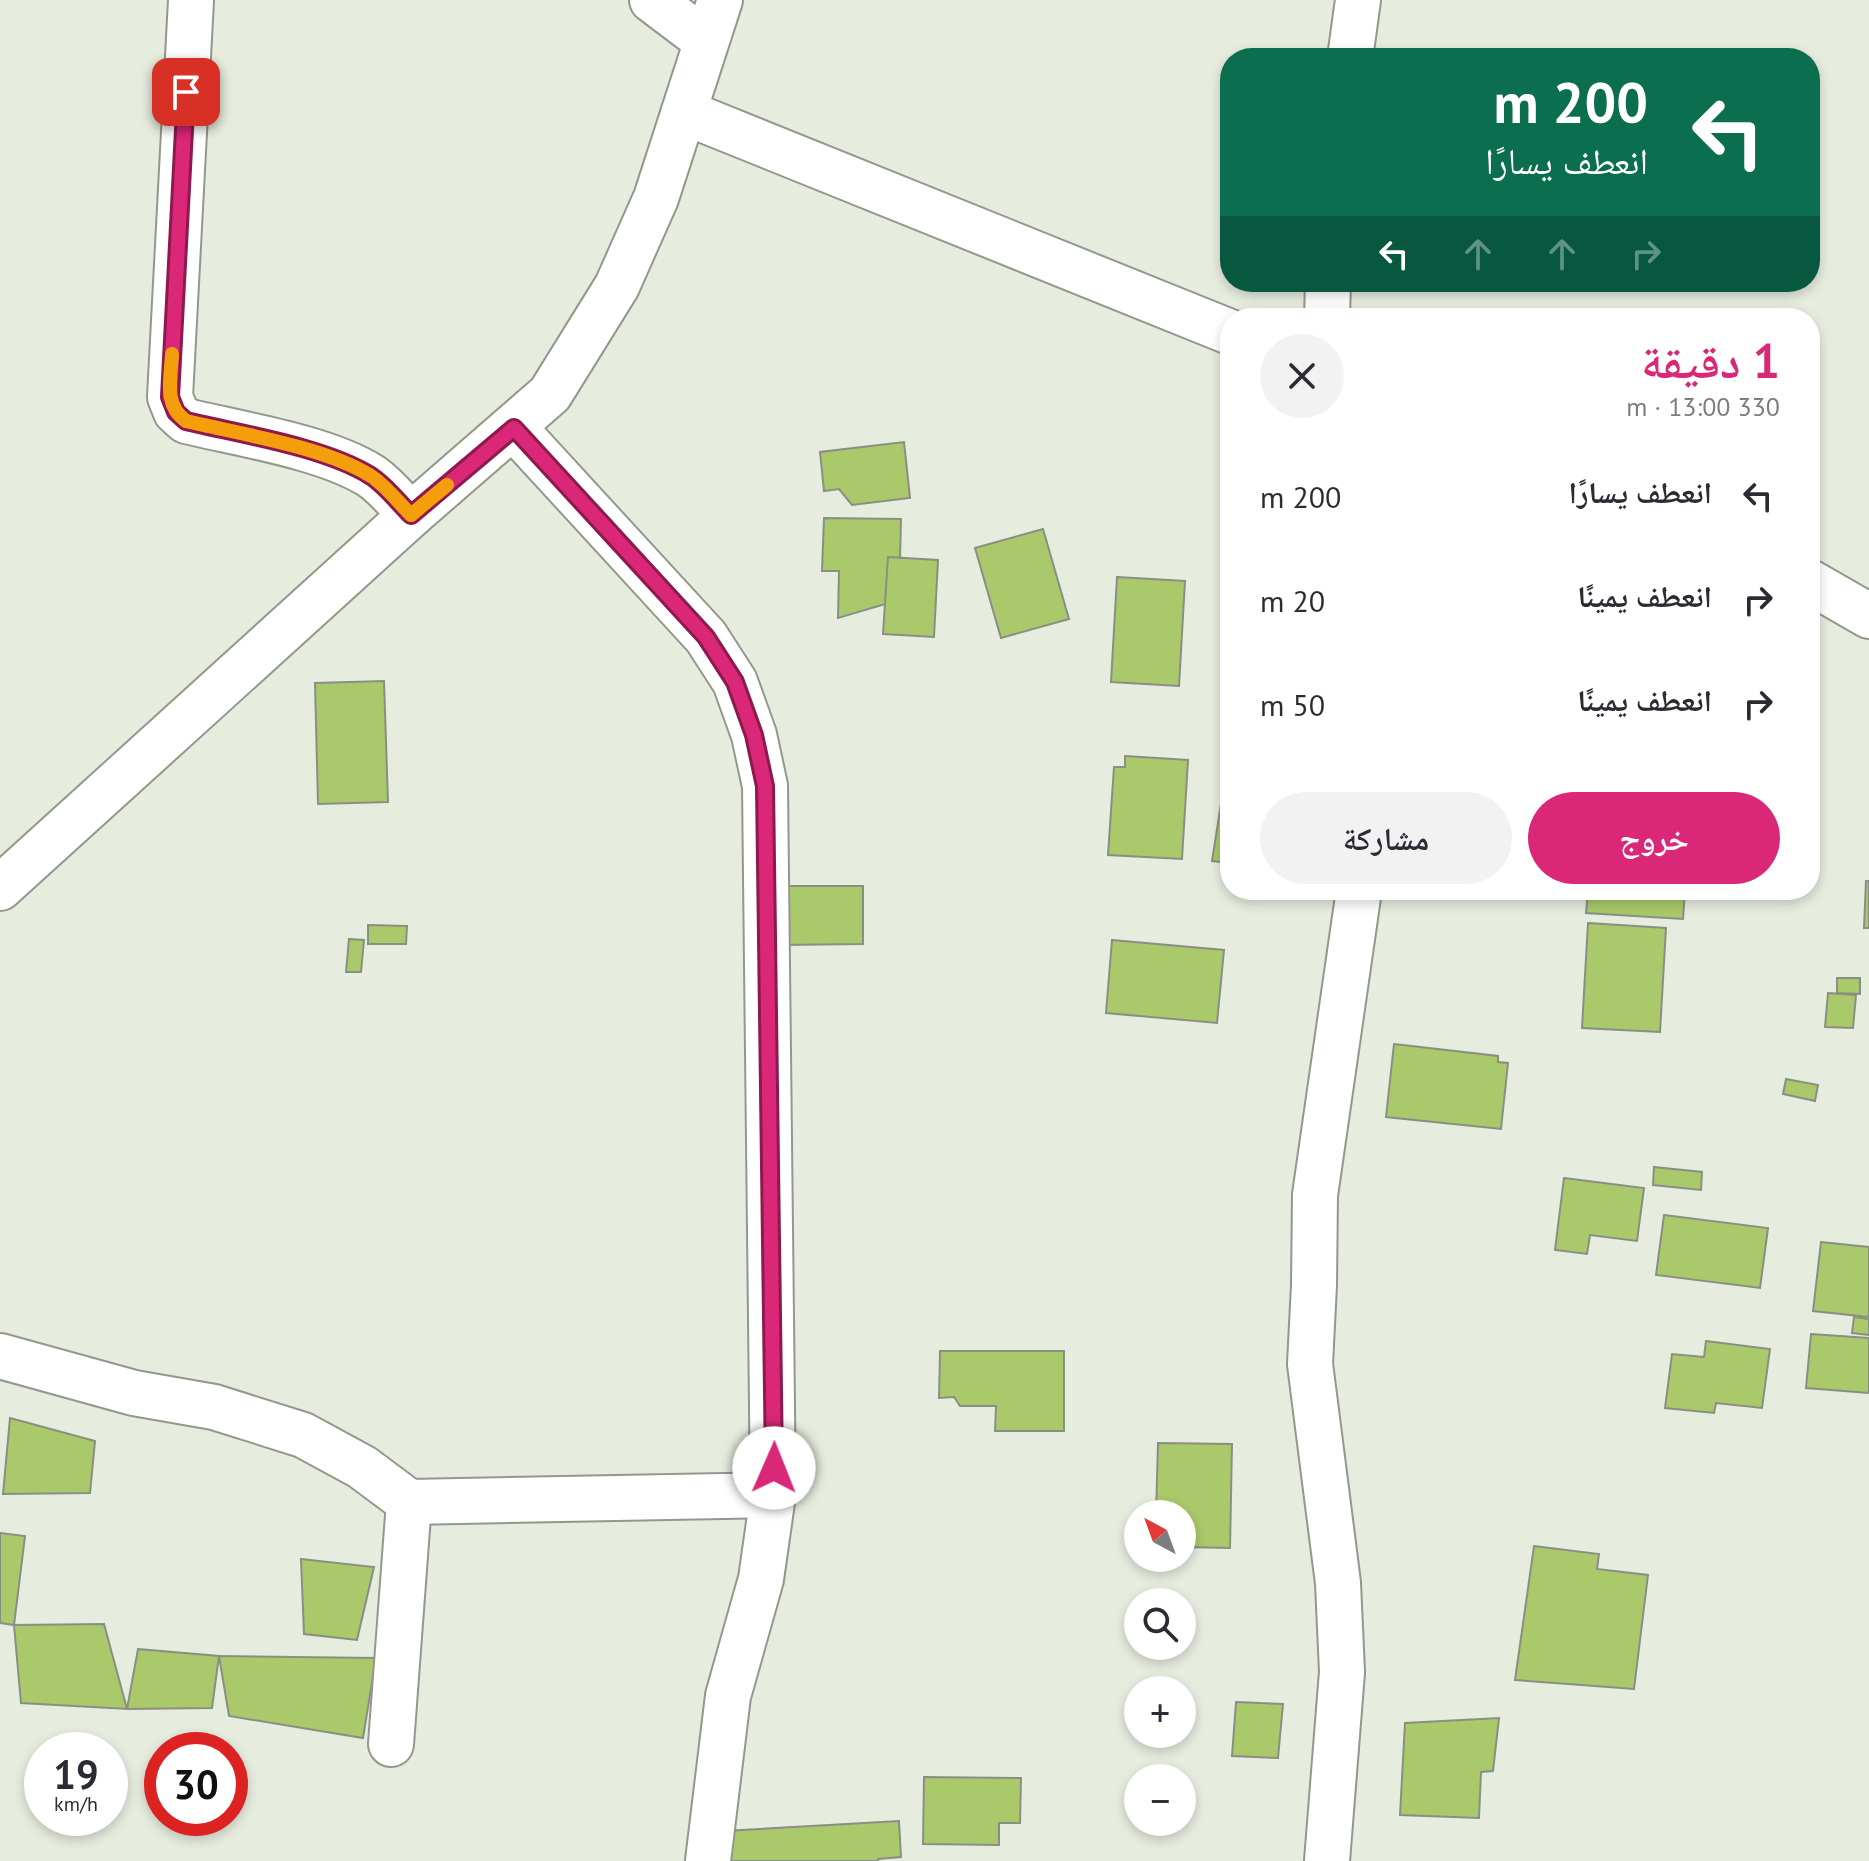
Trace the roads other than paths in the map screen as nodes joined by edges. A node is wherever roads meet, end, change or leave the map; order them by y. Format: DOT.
graph roads {
  1 [pos="191,0"];
  2 [pos="652,0"];
  3 [pos="720,0"];
  4 [pos="1358,0"];
  5 [pos="705,40"];
  6 [pos="1351,48"];
  7 [pos="684,112"];
  8 [pos="1220,328"];
  9 [pos="514,428"];
  10 [pos="411,515"];
  11 [pos="1820,588"];
  12 [pos="1869,616"];
  13 [pos="0,888"];
  14 [pos="1358,900"];
  15 [pos="0,1356"];
  16 [pos="773,1495"];
  17 [pos="409,1502"];
  18 [pos="391,1744"];
  19 [pos="708,1861"];
  20 [pos="1327,1861"];
  1 -- 10 [label="street"];
  2 -- 5 [label="street"];
  3 -- 5 [label="street"];
  4 -- 6 [label="street"];
  5 -- 7 [label="street"];
  7 -- 8 [label="street"];
  7 -- 9 [label="street"];
  9 -- 10 [label="street"];
  9 -- 16 [label="street"];
  10 -- 13 [label="street"];
  11 -- 12 [label="street"];
  14 -- 20 [label="street"];
  15 -- 17 [label="street"];
  16 -- 17 [label="street"];
  16 -- 19 [label="street"];
  17 -- 18 [label="street"];
}
